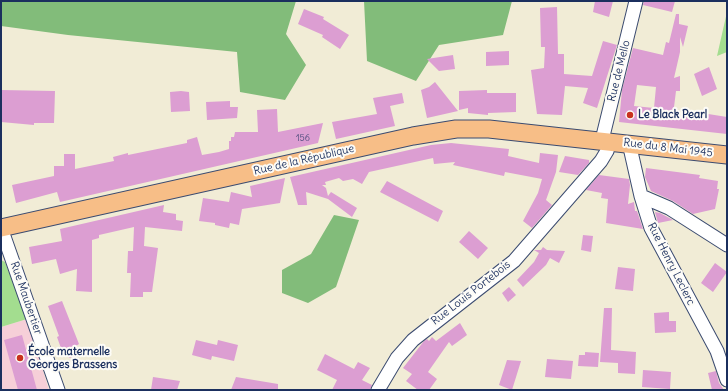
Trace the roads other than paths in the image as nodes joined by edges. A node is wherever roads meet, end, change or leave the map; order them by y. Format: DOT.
graph roads {
  1 [pos="636,1"];
  2 [pos="606,141"];
  3 [pos="628,143"];
  4 [pos="727,155"];
  5 [pos="641,196"];
  6 [pos="1,228"];
  7 [pos="727,245"];
  8 [pos="727,380"];
  9 [pos="58,390"];
  10 [pos="378,390"];
  1 -- 2 [label="street, Rue de Mello"];
  2 -- 3 [label="main road, Rue du 8 Mai 1945"];
  2 -- 6 [label="main road, Rue de la République"];
  2 -- 10 [label="street, Rue Louis Portebois"];
  3 -- 4 [label="main road, Rue du 8 Mai 1945"];
  3 -- 5 [label="street, Rue Henry Leclerc"];
  5 -- 7 [label="street"];
  5 -- 8 [label="street, Rue Henry Leclerc"];
  6 -- 9 [label="street, Rue Maubertier"];
}
